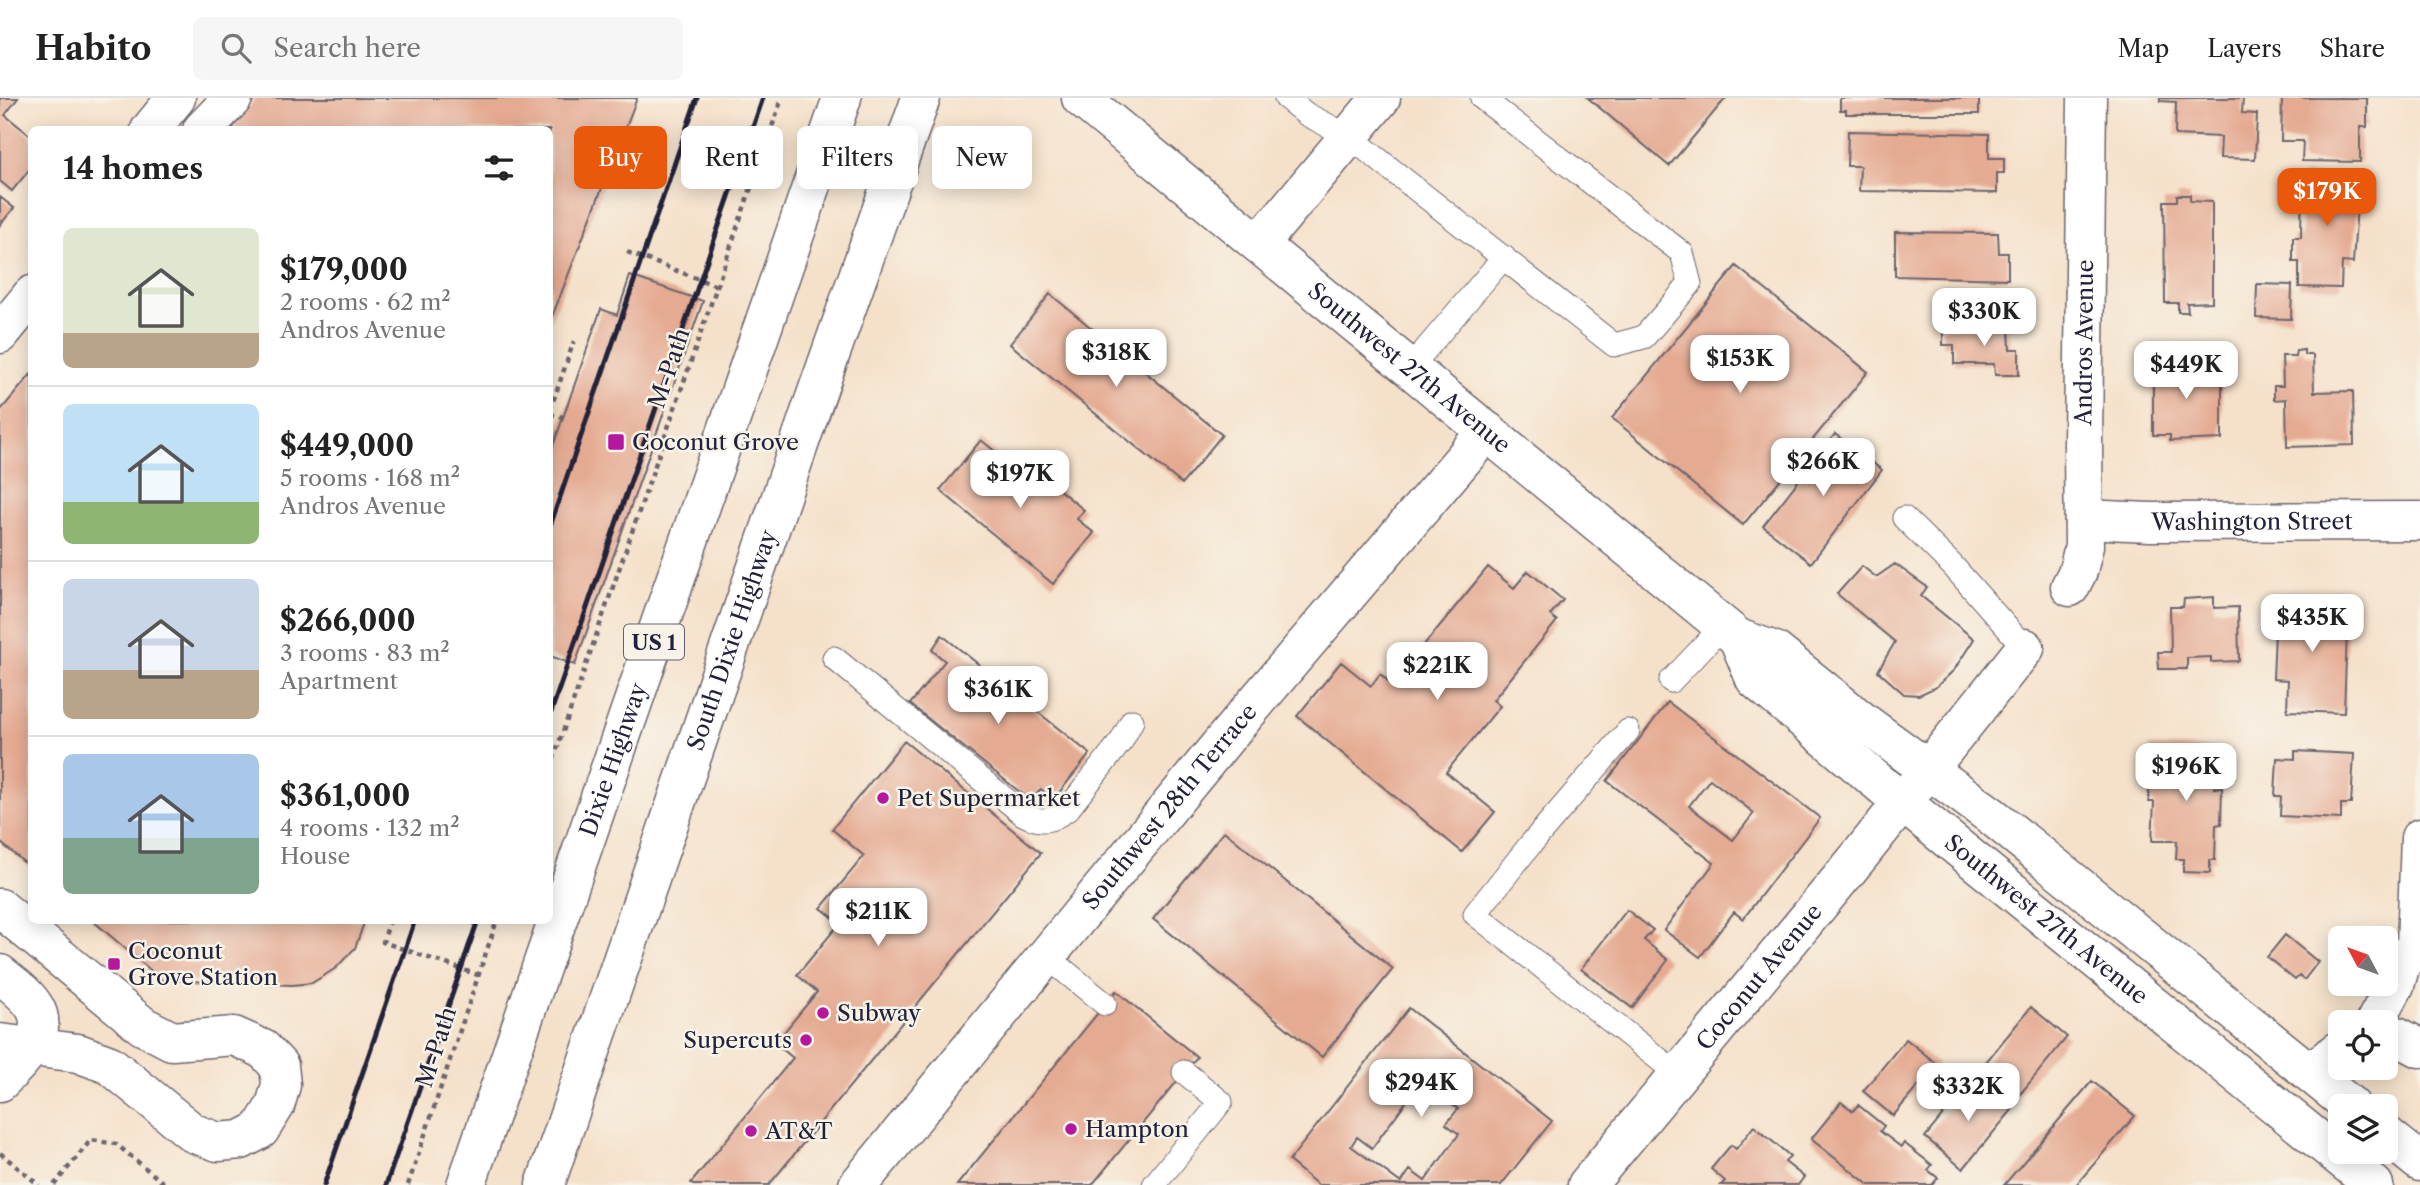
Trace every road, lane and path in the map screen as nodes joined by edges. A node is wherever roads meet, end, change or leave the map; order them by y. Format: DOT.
graph roads {
  1 [pos="176,98"];
  2 [pos="233,98"];
  3 [pos="782,98"];
  4 [pos="842,98"];
  5 [pos="921,98"];
  6 [pos="1082,98"];
  7 [pos="1286,98"];
  8 [pos="1381,98"];
  9 [pos="1482,98"];
  10 [pos="2087,98"];
  11 [pos="153,126"];
  12 [pos="206,126"];
  13 [pos="1350,137"];
  14 [pos="1259,244"];
  15 [pos="627,252"];
  16 [pos="1504,257"];
  17 [pos="717,286"];
  18 [pos="574,341"];
  19 [pos="1410,368"];
  20 [pos="553,403"];
  21 [pos="553,413"];
  22 [pos="563,417"];
  23 [pos="1487,431"];
  24 [pos="1904,517"];
  25 [pos="2084,519"];
  26 [pos="2420,522"];
  27 [pos="2070,587"];
  28 [pos="1731,632"];
  29 [pos="2025,648"];
  30 [pos="834,658"];
  31 [pos="1671,681"];
  32 [pos="1132,721"];
  33 [pos="1628,731"];
  34 [pos="553,760"];
  35 [pos="1928,769"];
  36 [pos="1902,802"];
  37 [pos="2420,838"];
  38 [pos="0,908"];
  39 [pos="389,924"];
  40 [pos="496,924"];
  41 [pos="2418,951"];
  42 [pos="1045,955"];
  43 [pos="0,974"];
  44 [pos="478,975"];
  45 [pos="1105,1004"];
  46 [pos="2381,1010"];
  47 [pos="2398,1037"];
  48 [pos="16,1044"];
  49 [pos="2420,1048"];
  50 [pos="2328,1059"];
  51 [pos="1184,1072"];
  52 [pos="2309,1072"];
  53 [pos="1679,1075"];
  54 [pos="0,1082"];
  55 [pos="2336,1094"];
  56 [pos="2398,1144"];
  57 [pos="0,1153"];
  58 [pos="2420,1162"];
  59 [pos="39,1185"];
  60 [pos="54,1185"];
  61 [pos="166,1185"];
  62 [pos="408,1185"];
  63 [pos="466,1185"];
  64 [pos="545,1185"];
  65 [pos="858,1185"];
  66 [pos="1154,1185"];
  67 [pos="1587,1185"];
  68 [pos="2374,1185"];
  1 -- 11 [label="main road"];
  2 -- 12 [label="main road"];
  3 -- 17 [label="path, M-Path"];
  4 -- 63 [label="main road, Dixie Highway / US 1"];
  5 -- 64 [label="main road, South Dixie Highway"];
  6 -- 14 [label="main road, Southwest 27th Avenue"];
  7 -- 13 [label="lane"];
  8 -- 13 [label="main road"];
  9 -- 16 [label="lane"];
  10 -- 25 [label="main road, Andros Avenue"];
  13 -- 14 [label="main road"];
  13 -- 16 [label="lane"];
  14 -- 19 [label="main road, Southwest 27th Avenue"];
  15 -- 17 [label="path"];
  16 -- 19 [label="lane"];
  17 -- 34 [label="path, M-Path"];
  18 -- 20 [label="path"];
  19 -- 23 [label="main road, Southwest 27th Avenue"];
  21 -- 22 [label="path"];
  23 -- 28 [label="main road, Southwest 27th Avenue"];
  23 -- 42 [label="main road, Southwest 28th Terrace"];
  24 -- 29 [label="lane"];
  25 -- 26 [label="main road, Washington Street"];
  25 -- 27 [label="main road, Andros Avenue"];
  28 -- 31 [label="lane"];
  28 -- 35 [label="main road, Southwest 27th Avenue"];
  28 -- 36 [label="main road, Southwest 27th Avenue"];
  29 -- 35 [label="main road"];
  30 -- 32 [label="lane"];
  33 -- 53 [label="lane"];
  35 -- 36 [label="main road, Coconut Avenue"];
  35 -- 52 [label="main road, Southwest 27th Avenue"];
  36 -- 53 [label="main road, Coconut Avenue"];
  36 -- 68 [label="main road, Southwest 27th Avenue"];
  37 -- 41 [label="main road"];
  38 -- 48 [label="main road"];
  39 -- 44 [label="path"];
  40 -- 44 [label="path, M-Path"];
  41 -- 46 [label="main road"];
  42 -- 45 [label="lane"];
  42 -- 65 [label="main road, Southwest 28th Terrace"];
  43 -- 48 [label="main road"];
  44 -- 62 [label="path, M-Path"];
  47 -- 49 [label="main road"];
  48 -- 54 [label="main road"];
  50 -- 52 [label="main road"];
  51 -- 66 [label="lane"];
  52 -- 55 [label="main road, Southwest 27th Avenue"];
  53 -- 67 [label="main road, Coconut Avenue"];
  56 -- 58 [label="main road"];
  57 -- 59 [label="path"];
  60 -- 61 [label="path"];
}
